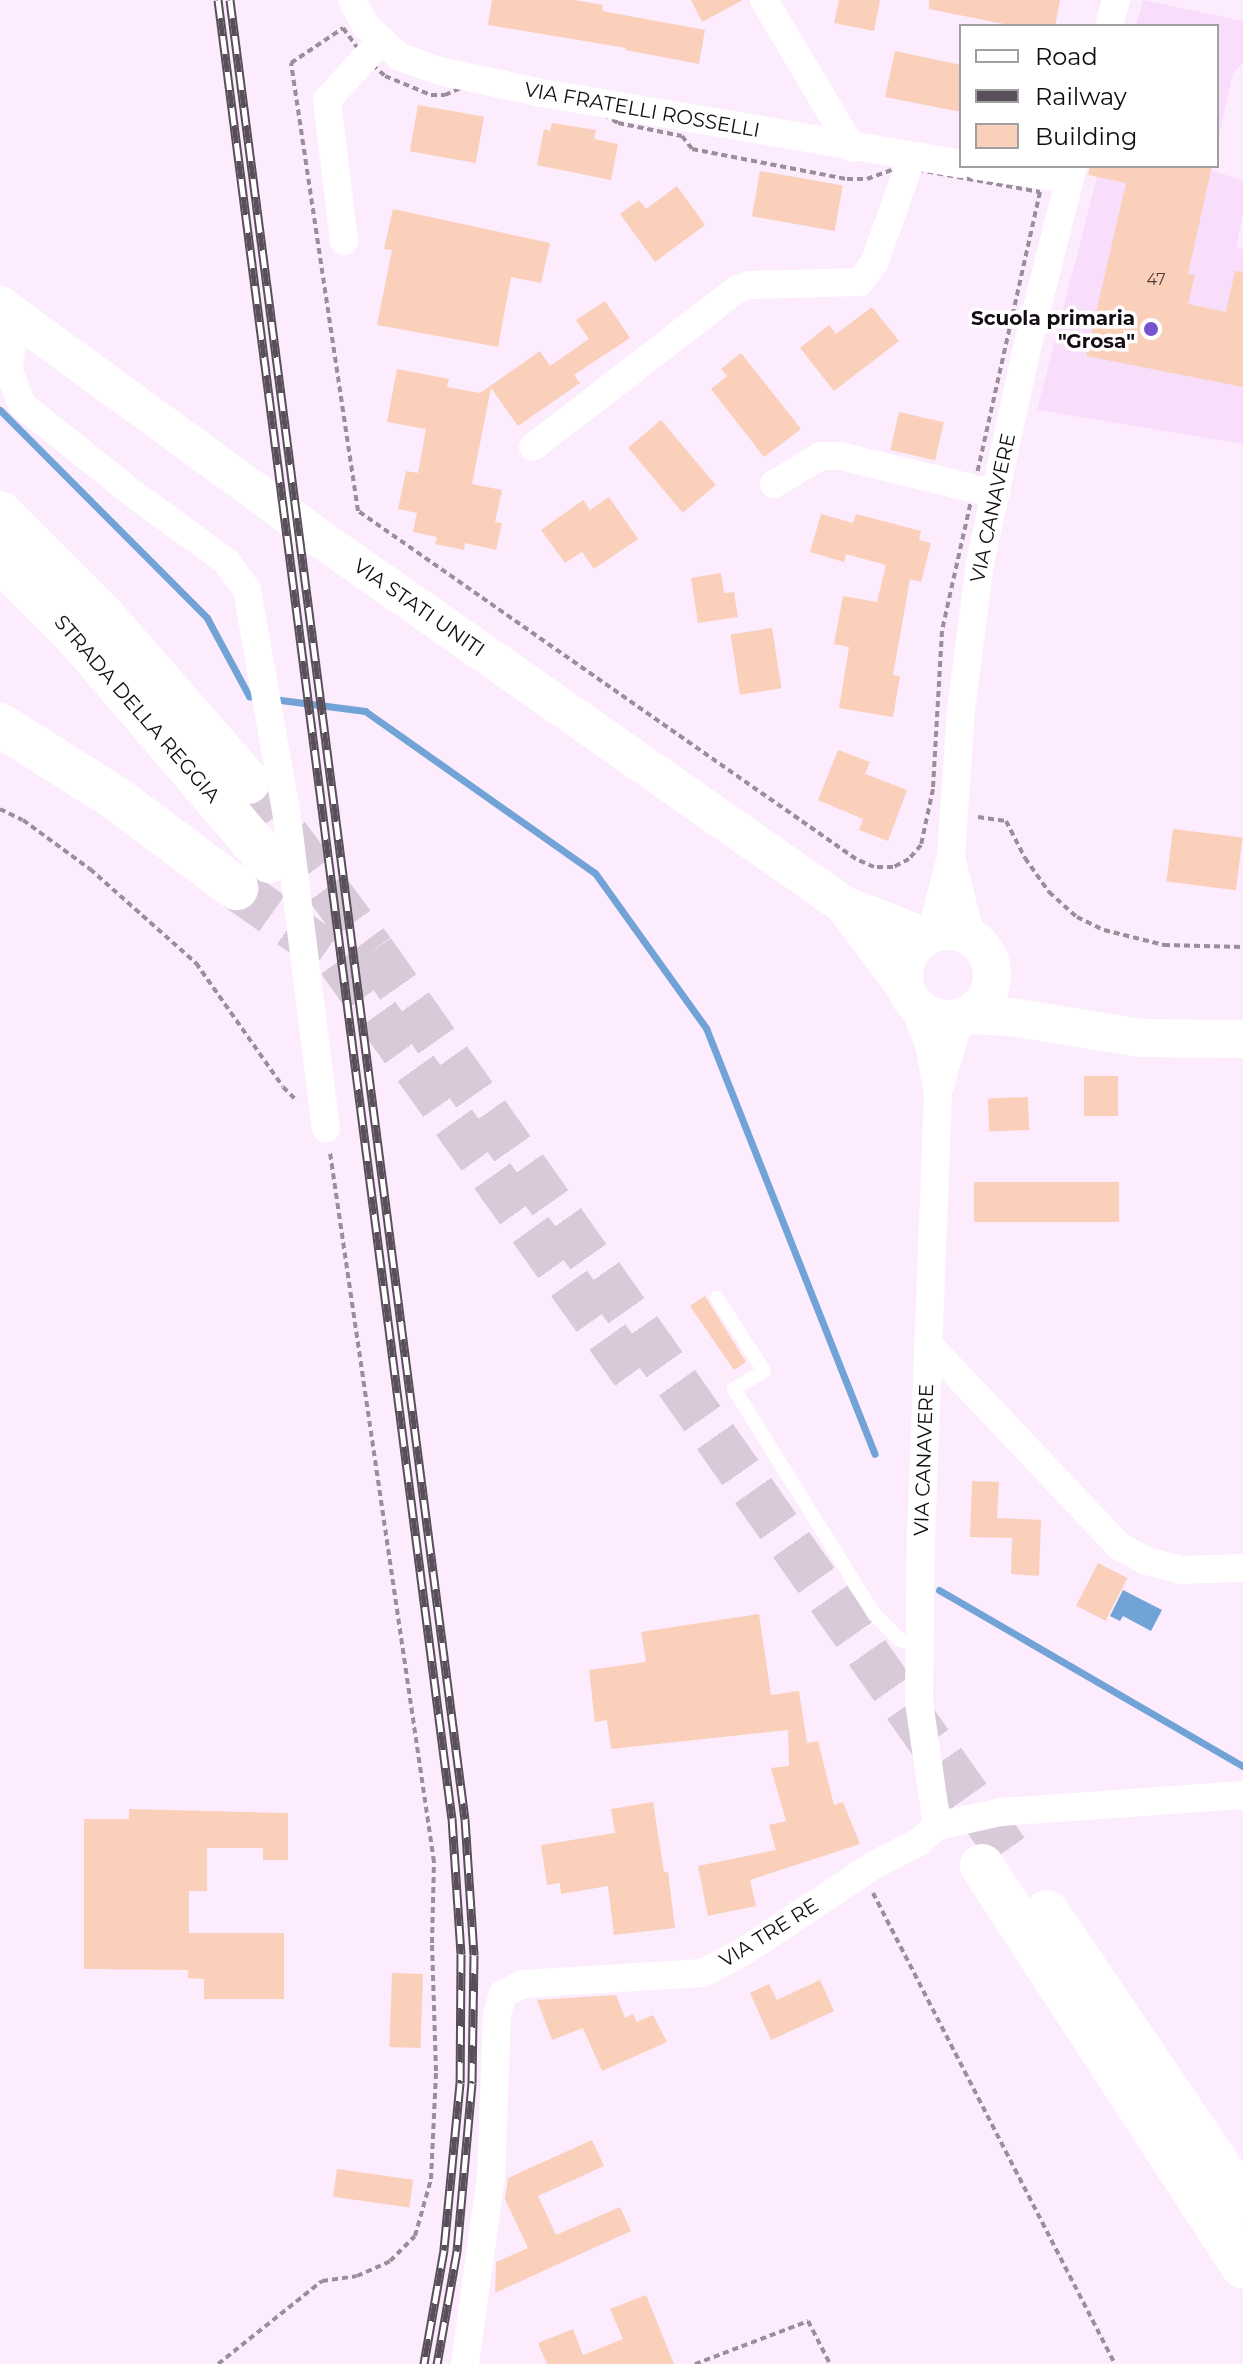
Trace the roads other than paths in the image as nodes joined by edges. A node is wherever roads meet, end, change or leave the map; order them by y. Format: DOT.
graph roads {
  1 [pos="352,0"];
  2 [pos="764,0"];
  3 [pos="1116,0"];
  4 [pos="1110,24"];
  5 [pos="374,49"];
  6 [pos="852,148"];
  7 [pos="910,162"];
  8 [pos="959,164"];
  9 [pos="1009,168"];
  10 [pos="1071,172"];
  11 [pos="344,241"];
  12 [pos="7,310"];
  13 [pos="533,447"];
  14 [pos="774,484"];
  15 [pos="984,491"];
  16 [pos="0,513"];
  17 [pos="0,560"];
  18 [pos="0,725"];
  19 [pos="248,782"];
  20 [pos="951,856"];
  21 [pos="269,861"];
  22 [pos="236,888"];
  23 [pos="844,905"];
  24 [pos="928,935"];
  25 [pos="981,950"];
  26 [pos="909,994"];
  27 [pos="963,1017"];
  28 [pos="1079,1030"];
  29 [pos="1243,1039"];
  30 [pos="938,1093"];
  31 [pos="326,1129"];
  32 [pos="717,1298"];
  33 [pos="928,1344"];
  34 [pos="1243,1568"];
  35 [pos="919,1647"];
  36 [pos="1243,1795"];
  37 [pos="937,1826"];
  38 [pos="1243,2201"];
  39 [pos="1243,2267"];
  40 [pos="465,2364"];
  1 -- 5 [label="street, VIA FRATELLI ROSSELLI"];
  2 -- 6 [label="street"];
  3 -- 4 [label="street"];
  5 -- 6 [label="street, VIA FRATELLI ROSSELLI"];
  5 -- 11 [label="street"];
  6 -- 7 [label="street, VIA FRATELLI ROSSELLI"];
  7 -- 8 [label="street, VIA FRATELLI ROSSELLI"];
  7 -- 13 [label="street"];
  9 -- 10 [label="street"];
  10 -- 15 [label="street, VIA CANAVERE"];
  12 -- 23 [label="street, VIA STATI UNITI"];
  12 -- 31 [label="street"];
  14 -- 15 [label="street"];
  15 -- 20 [label="street, VIA CANAVERE"];
  16 -- 19 [label="highway"];
  17 -- 21 [label="highway, STRADA DELLA REGGIA"];
  18 -- 22 [label="highway"];
  20 -- 24 [label="street, VIA CANAVERE"];
  20 -- 25 [label="street, VIA CANAVERE"];
  23 -- 24 [label="street, VIA STATI UNITI"];
  23 -- 26 [label="street, VIA STATI UNITI"];
  24 -- 25 [label="street"];
  24 -- 26 [label="street"];
  25 -- 27 [label="street"];
  25 -- 28 [label="street"];
  26 -- 27 [label="street"];
  26 -- 30 [label="street, VIA CANAVERE"];
  27 -- 28 [label="street"];
  27 -- 30 [label="street, VIA CANAVERE"];
  28 -- 29 [label="street"];
  30 -- 33 [label="street, VIA CANAVERE"];
  32 -- 35 [label="lane"];
  33 -- 34 [label="street"];
  33 -- 35 [label="street, VIA CANAVERE"];
  35 -- 37 [label="street, VIA CANAVERE"];
  36 -- 37 [label="street, VIA TRE RE"];
  37 -- 40 [label="street, VIA TRE RE"];
  38 -- 39 [label="highway"];
}
